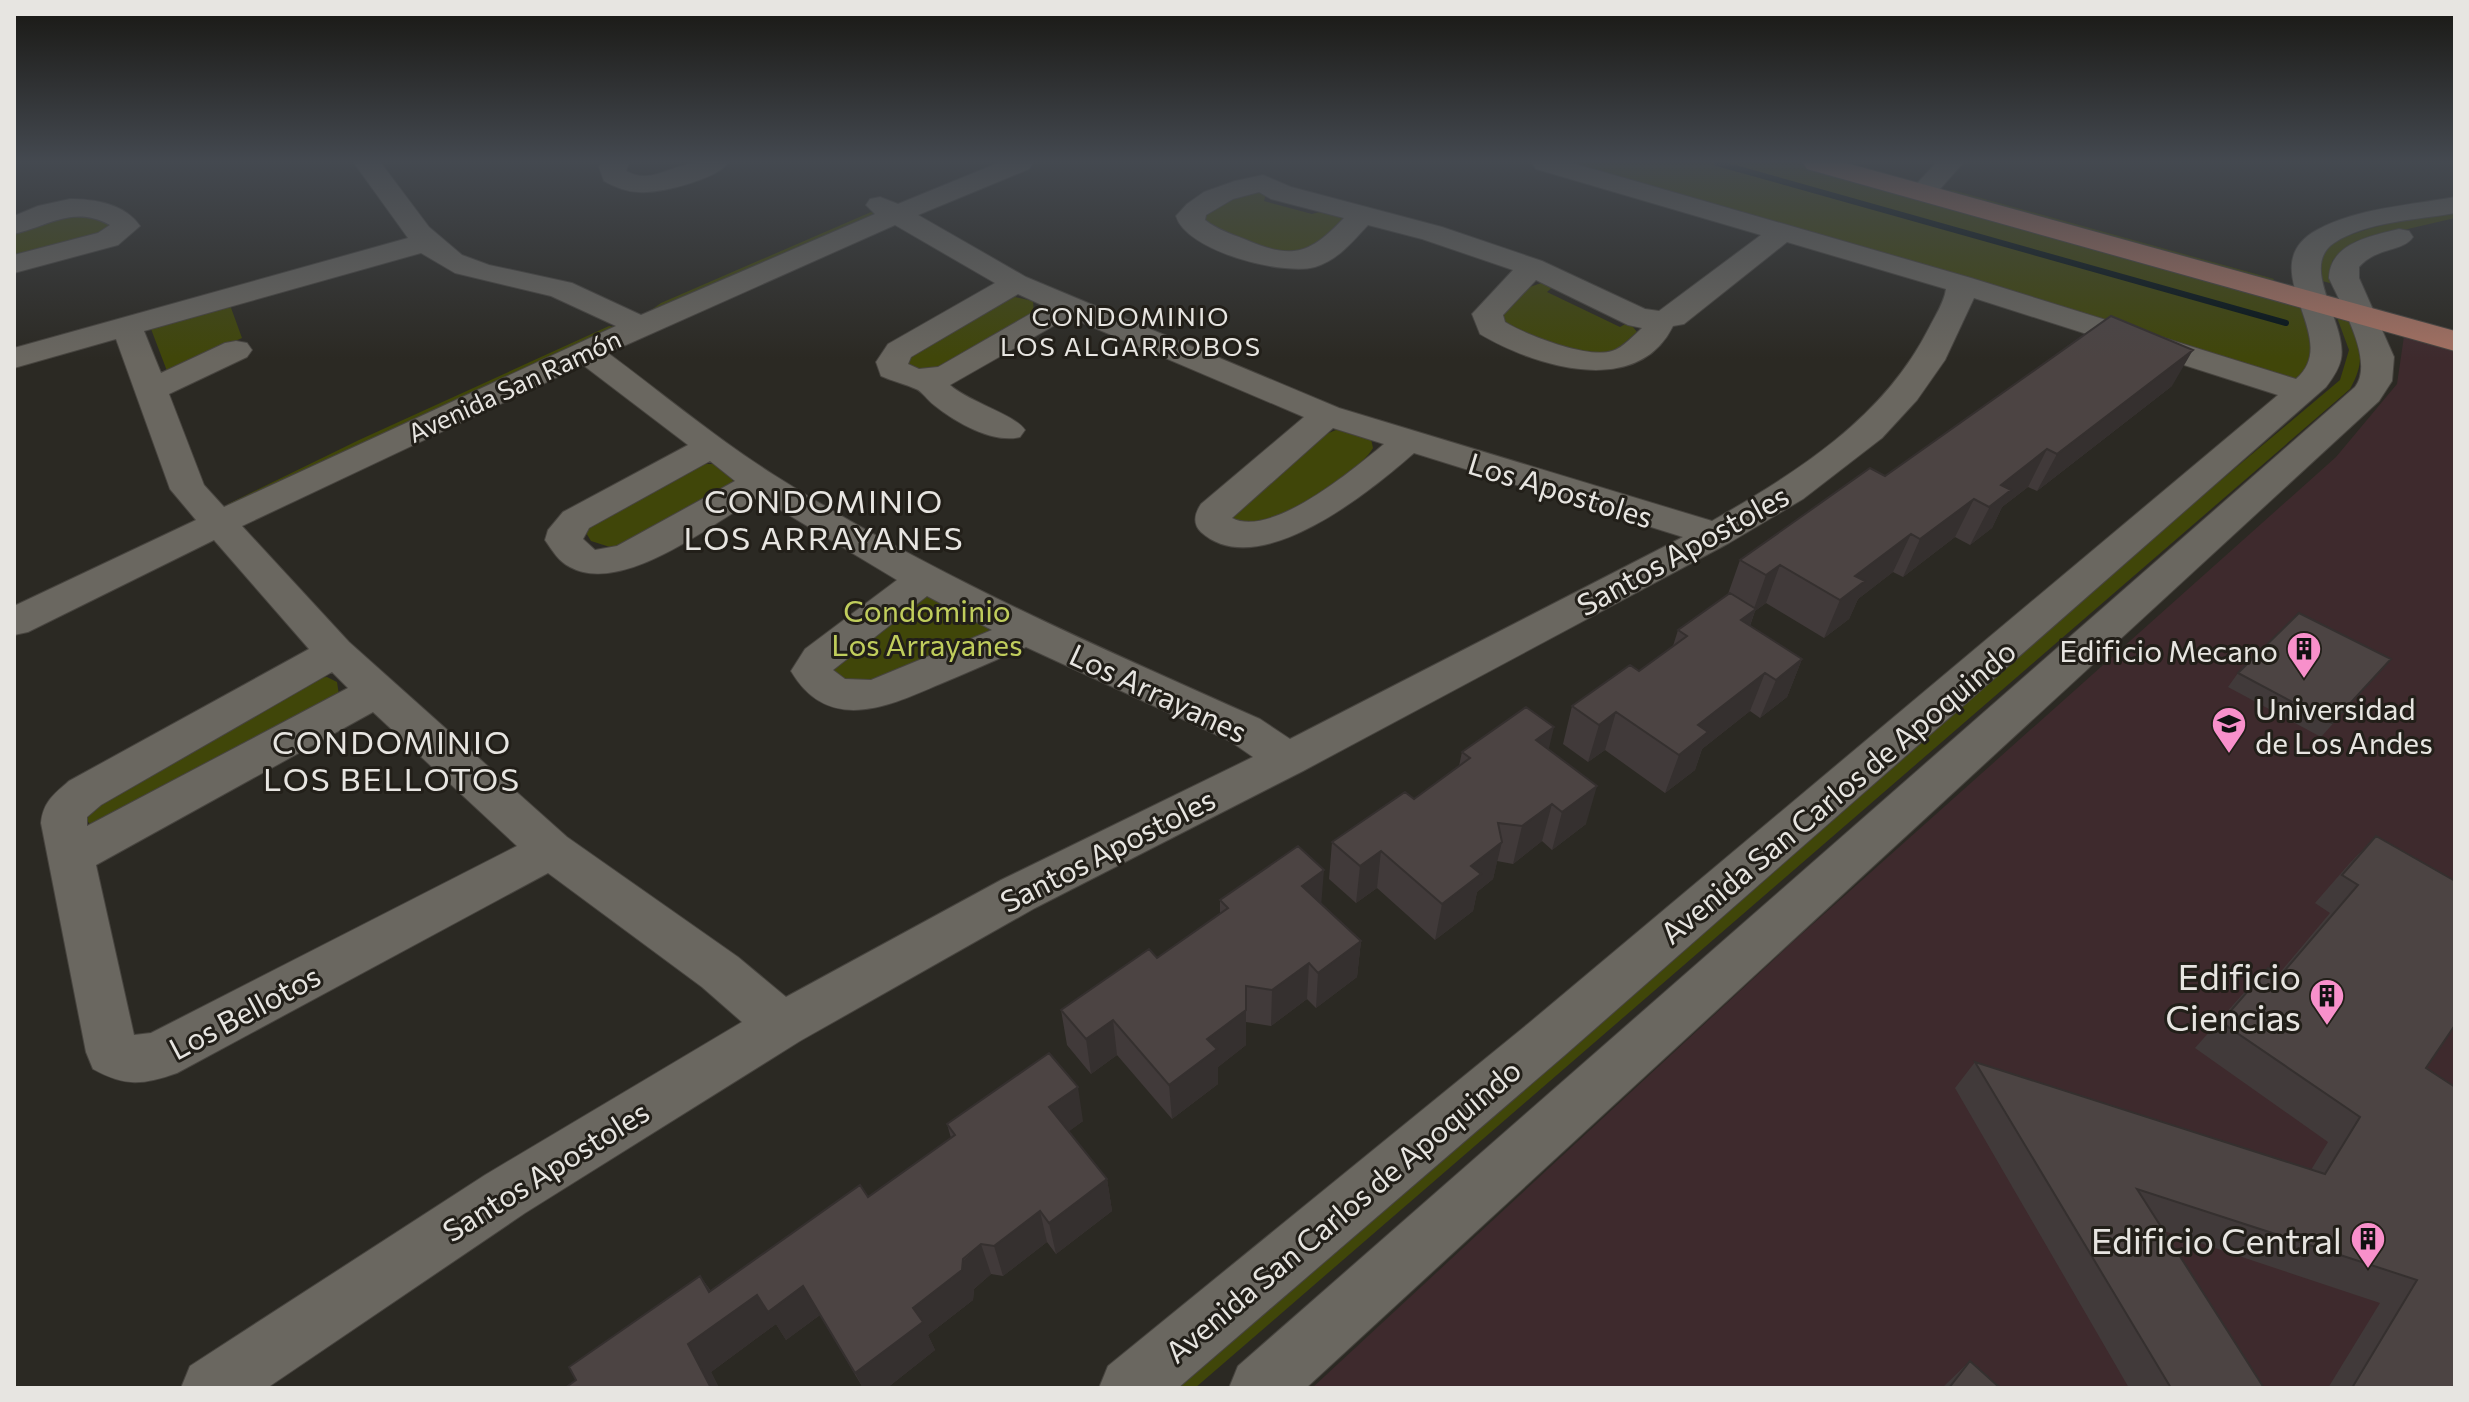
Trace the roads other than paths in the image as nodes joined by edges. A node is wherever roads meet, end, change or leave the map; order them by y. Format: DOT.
graph roads {
  1 [pos="123,228"];
  2 [pos="417,228"];
  3 [pos="842,228"];
  4 [pos="921,228"];
  5 [pos="1198,228"];
  6 [pos="1348,228"];
  7 [pos="1413,228"];
  8 [pos="1766,228"];
  9 [pos="2102,228"];
  10 [pos="2346,228"];
  11 [pos="2439,228"];
  12 [pos="1781,233"];
  13 [pos="427,242"];
  14 [pos="14,264"];
  15 [pos="1532,267"];
  16 [pos="1016,283"];
  17 [pos="1961,284"];
  18 [pos="2310,291"];
  19 [pos="2355,304"];
  20 [pos="1066,306"];
  21 [pos="1659,320"];
  22 [pos="629,321"];
  23 [pos="2455,323"];
  24 [pos="127,326"];
  25 [pos="2455,341"];
  26 [pos="236,350"];
  27 [pos="584,351"];
  28 [pos="14,358"];
  29 [pos="929,380"];
  30 [pos="151,390"];
  31 [pos="2302,392"];
  32 [pos="1327,415"];
  33 [pos="1008,430"];
  34 [pos="1406,442"];
  35 [pos="710,447"];
  36 [pos="760,482"];
  37 [pos="212,515"];
  38 [pos="1716,535"];
  39 [pos="924,579"];
  40 [pos="14,597"];
  41 [pos="14,622"];
  42 [pos="1027,631"];
  43 [pos="335,652"];
  44 [pos="375,692"];
  45 [pos="1288,759"];
  46 [pos="551,850"];
  47 [pos="70,857"];
  48 [pos="782,1025"];
  49 [pos="212,1388"];
  50 [pos="1130,1388"];
  51 [pos="1260,1388"];
  1 -- 14 [label="street"];
  2 -- 13 [label="street"];
  3 -- 22 [label="street, Avenida San Ramón"];
  4 -- 16 [label="street, Los Apostoles"];
  5 -- 6 [label="street"];
  7 -- 15 [label="street"];
  8 -- 12 [label="street"];
  9 -- 18 [label="main road"];
  10 -- 18 [label="street"];
  11 -- 19 [label="street, Avenida San Carlos de Apoquindo"];
  12 -- 17 [label="street"];
  12 -- 21 [label="street"];
  13 -- 22 [label="street"];
  13 -- 24 [label="street"];
  15 -- 21 [label="street"];
  15 -- 21 [label="street"];
  16 -- 20 [label="street, Los Apostoles"];
  16 -- 29 [label="street"];
  17 -- 31 [label="street"];
  17 -- 38 [label="street, Santos Apostoles"];
  18 -- 19 [label="main road"];
  18 -- 31 [label="street, Avenida San Carlos de Apoquindo"];
  19 -- 23 [label="main road"];
  19 -- 25 [label="main road"];
  19 -- 51 [label="street, Avenida San Carlos de Apoquindo"];
  20 -- 29 [label="street"];
  20 -- 32 [label="street, Los Apostoles"];
  22 -- 27 [label="street, Avenida San Ramón"];
  22 -- 37 [label="street, Avenida San Ramón"];
  24 -- 28 [label="street"];
  24 -- 30 [label="street"];
  26 -- 30 [label="street"];
  27 -- 35 [label="street, Los Arrayanes"];
  27 -- 37 [label="street, Avenida San Ramón"];
  29 -- 33 [label="street"];
  30 -- 37 [label="street"];
  31 -- 50 [label="street, Avenida San Carlos de Apoquindo"];
  32 -- 34 [label="street, Los Apostoles"];
  32 -- 34 [label="street"];
  34 -- 38 [label="street, Los Apostoles"];
  35 -- 36 [label="street, Los Arrayanes"];
  35 -- 36 [label="street"];
  36 -- 39 [label="street, Los Arrayanes"];
  37 -- 40 [label="street, Avenida San Ramón"];
  37 -- 41 [label="street, Avenida San Ramón"];
  37 -- 43 [label="street"];
  38 -- 45 [label="street, Santos Apostoles"];
  39 -- 42 [label="street, Los Arrayanes"];
  39 -- 42 [label="street"];
  42 -- 45 [label="street, Los Arrayanes"];
  43 -- 44 [label="street"];
  43 -- 47 [label="street, Los Bellotos"];
  44 -- 46 [label="street"];
  44 -- 47 [label="street"];
  45 -- 48 [label="street, Santos Apostoles"];
  46 -- 47 [label="street, Los Bellotos"];
  46 -- 48 [label="street"];
  48 -- 49 [label="street, Santos Apostoles"];
}
